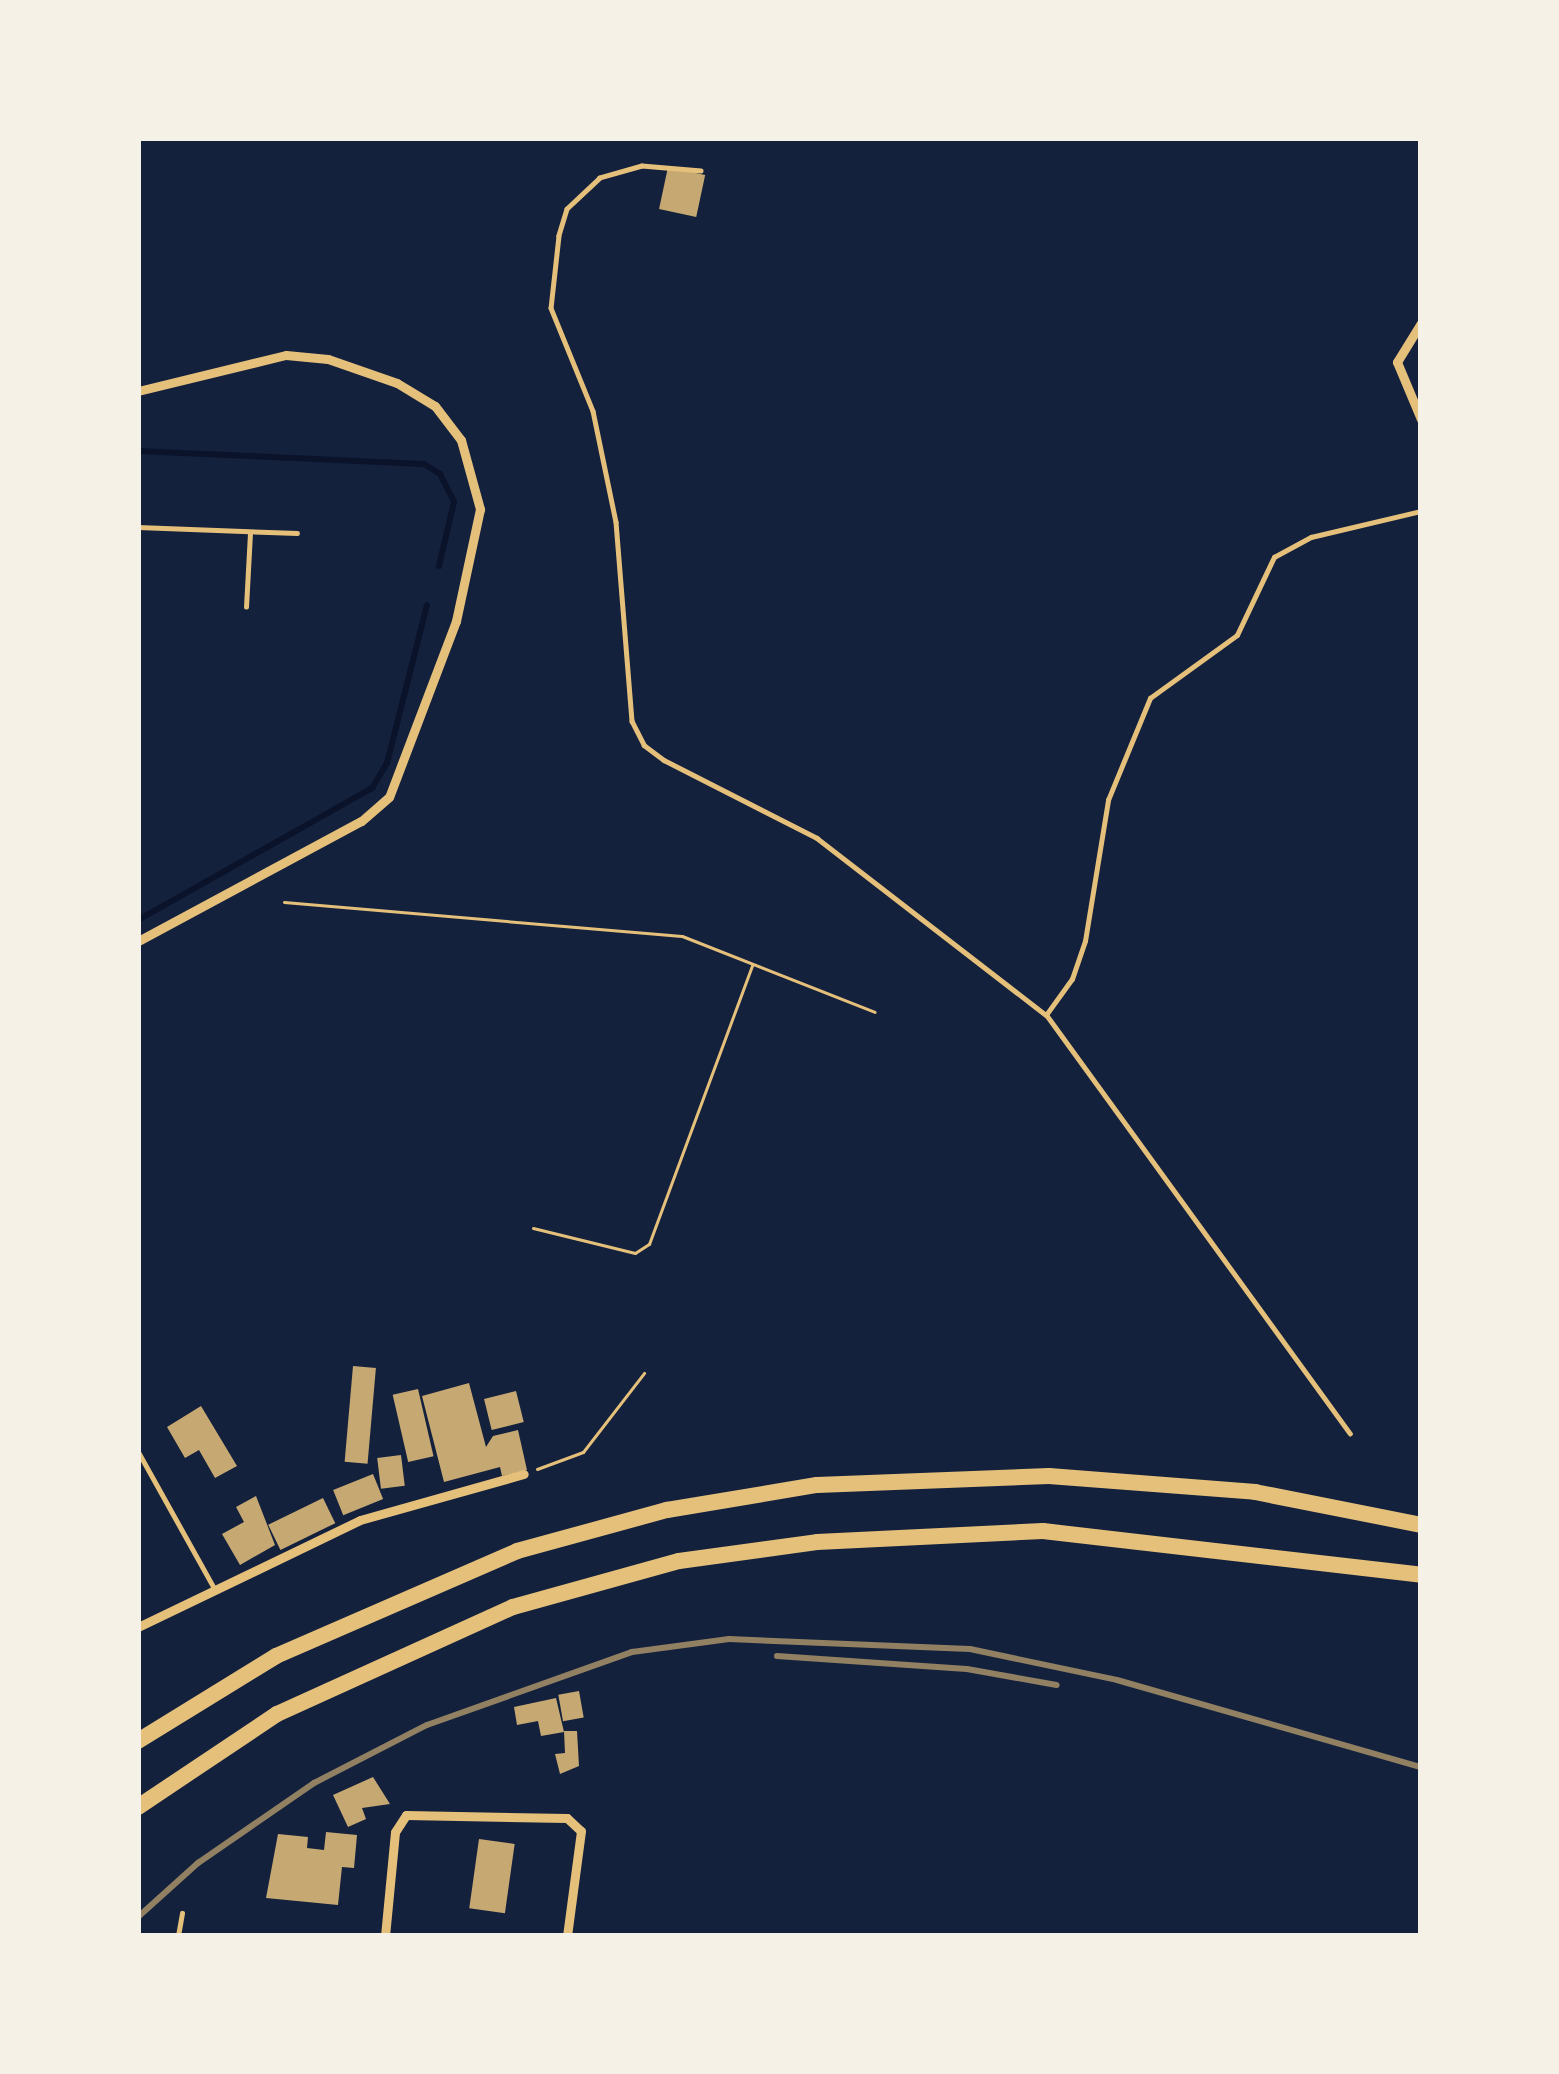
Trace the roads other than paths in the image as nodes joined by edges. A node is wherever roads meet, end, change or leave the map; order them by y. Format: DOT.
graph roads {
  1 [pos="701,171"];
  2 [pos="1421,323"];
  3 [pos="138,391"];
  4 [pos="1421,419"];
  5 [pos="1421,511"];
  6 [pos="138,527"];
  7 [pos="250,533"];
  8 [pos="297,533"];
  9 [pos="246,607"];
  10 [pos="138,941"];
  11 [pos="1046,1015"];
  12 [pos="1350,1434"];
  13 [pos="138,1451"];
  14 [pos="524,1474"];
  15 [pos="1421,1525"];
  16 [pos="1421,1575"];
  17 [pos="213,1586"];
  18 [pos="138,1627"];
  19 [pos="138,1741"];
  20 [pos="138,1808"];
  21 [pos="182,1913"];
  22 [pos="178,1936"];
  23 [pos="385,1936"];
  24 [pos="567,1936"];
  1 -- 11 [label="lane"];
  2 -- 4 [label="street"];
  3 -- 10 [label="street"];
  5 -- 11 [label="lane"];
  6 -- 7 [label="lane"];
  7 -- 8 [label="lane"];
  7 -- 9 [label="lane"];
  11 -- 12 [label="lane"];
  13 -- 17 [label="lane"];
  14 -- 17 [label="street"];
  15 -- 19 [label="highway"];
  16 -- 20 [label="highway"];
  17 -- 18 [label="street"];
  21 -- 22 [label="lane"];
  23 -- 24 [label="street"];
}
